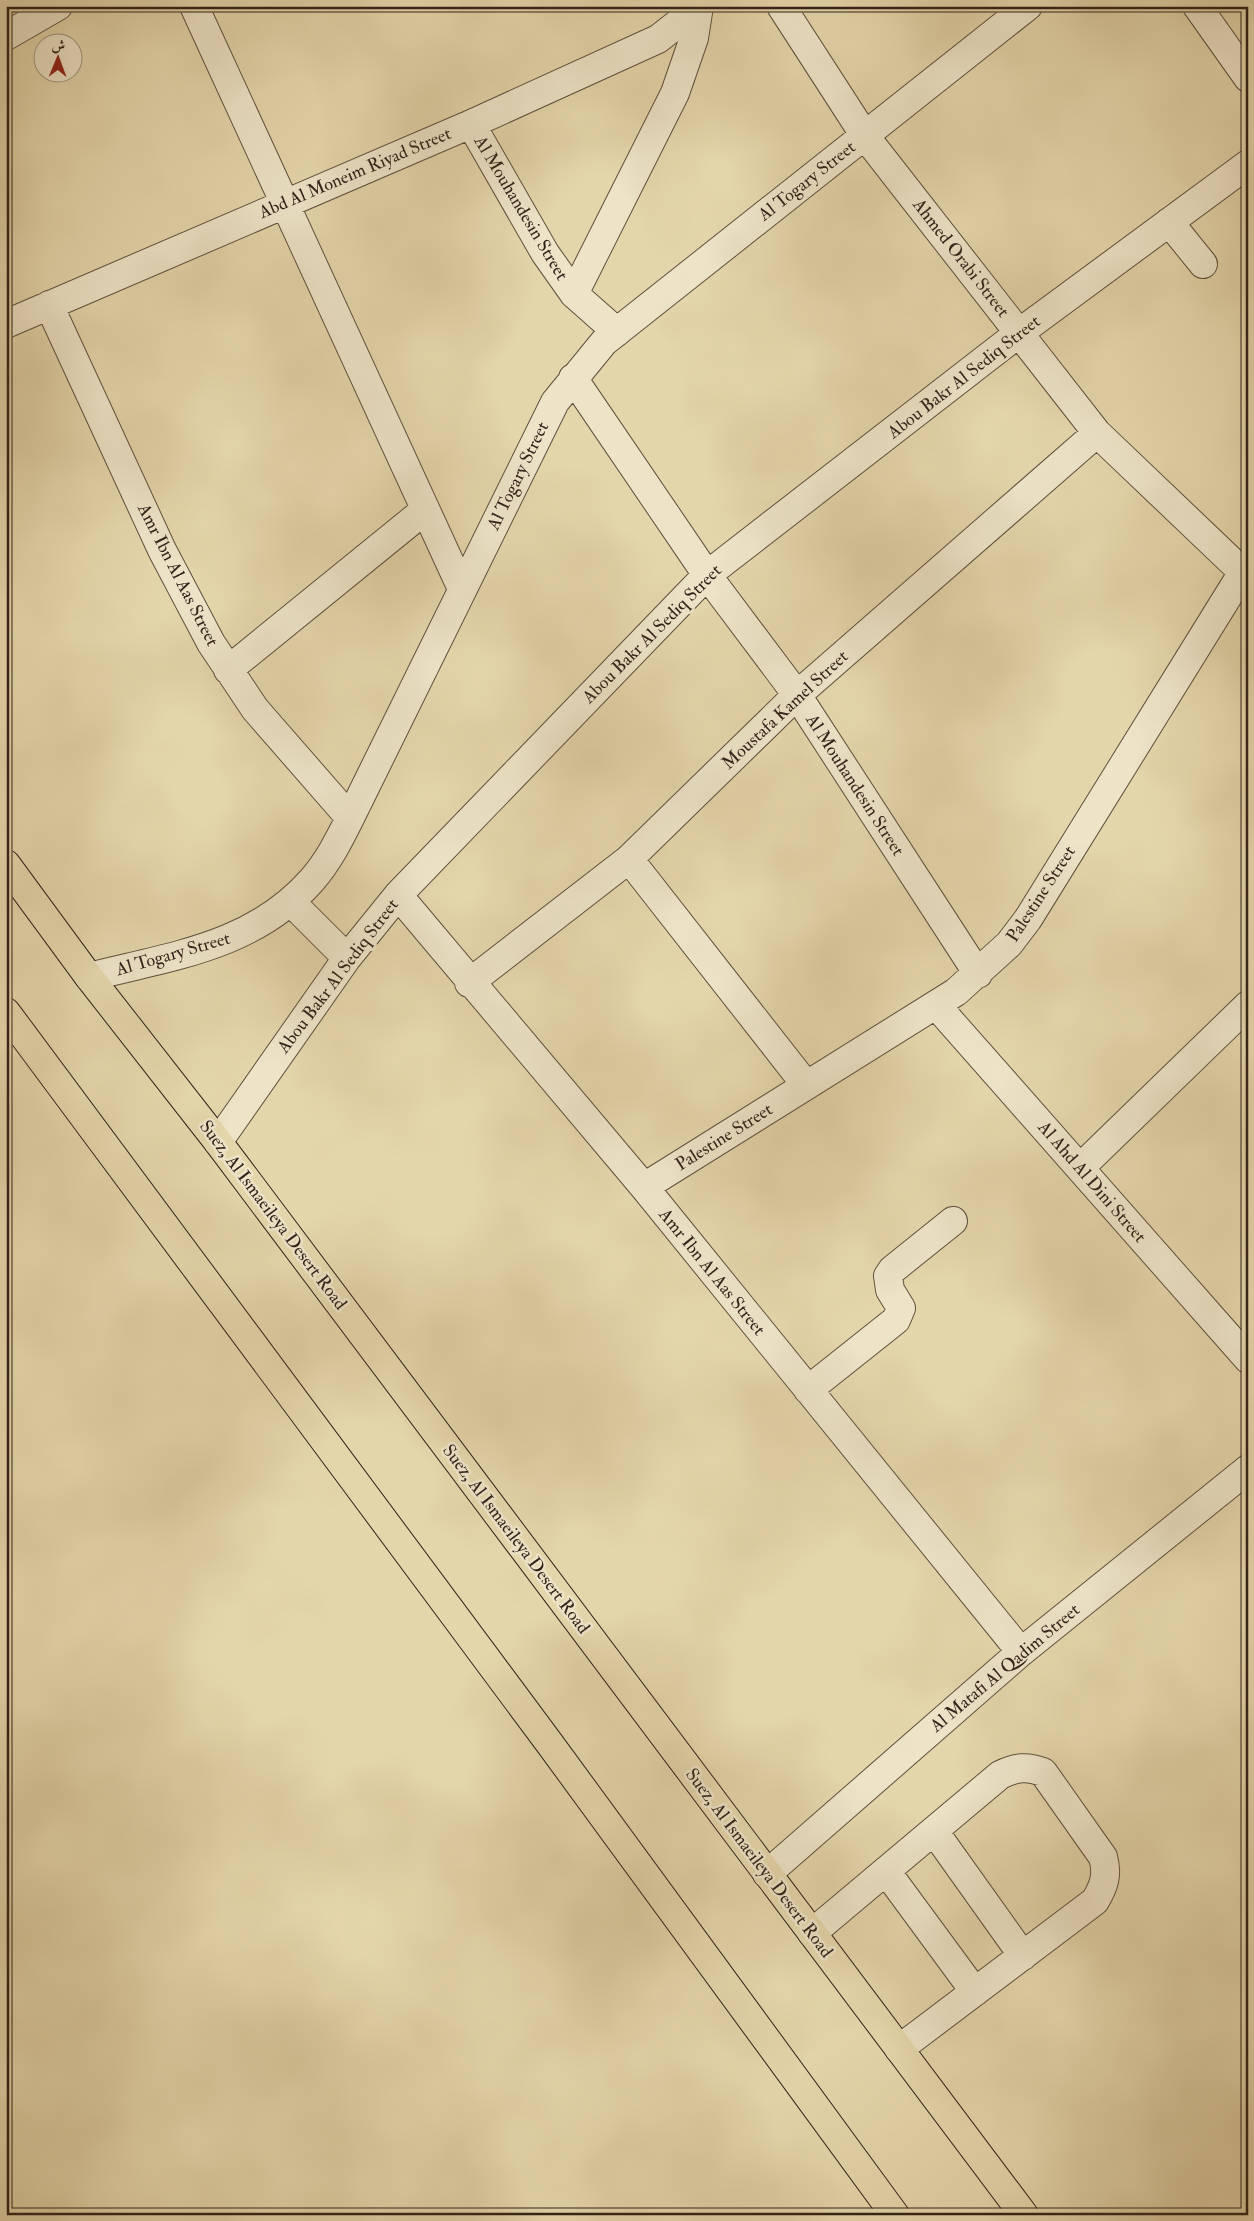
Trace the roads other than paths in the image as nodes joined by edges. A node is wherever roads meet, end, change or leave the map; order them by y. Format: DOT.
graph roads {
  1 [pos="58,6"];
  2 [pos="194,6"];
  3 [pos="694,6"];
  4 [pos="699,6"];
  5 [pos="780,6"];
  6 [pos="1028,6"];
  7 [pos="1197,6"];
  8 [pos="16,23"];
  9 [pos="1248,78"];
  10 [pos="471,124"];
  11 [pos="864,136"];
  12 [pos="1248,164"];
  13 [pos="284,203"];
  14 [pos="1169,222"];
  15 [pos="1203,264"];
  16 [pos="574,294"];
  17 [pos="49,305"];
  18 [pos="6,324"];
  19 [pos="617,332"];
  20 [pos="1019,333"];
  21 [pos="573,378"];
  22 [pos="1097,433"];
  23 [pos="425,510"];
  24 [pos="707,575"];
  25 [pos="1245,575"];
  26 [pos="462,589"];
  27 [pos="228,670"];
  28 [pos="797,695"];
  29 [pos="350,818"];
  30 [pos="629,859"];
  31 [pos="6,864"];
  32 [pos="398,895"];
  33 [pos="290,902"];
  34 [pos="347,958"];
  35 [pos="978,974"];
  36 [pos="89,977"];
  37 [pos="470,982"];
  38 [pos="936,1005"];
  39 [pos="1248,1005"];
  40 [pos="6,1012"];
  41 [pos="806,1085"];
  42 [pos="218,1142"];
  43 [pos="1080,1168"];
  44 [pos="644,1187"];
  45 [pos="954,1221"];
  46 [pos="1248,1359"];
  47 [pos="808,1390"];
  48 [pos="1248,1469"];
  49 [pos="1021,1652"];
  50 [pos="934,1831"];
  51 [pos="886,1871"];
  52 [pos="767,1874"];
  53 [pos="812,1933"];
  54 [pos="1023,1956"];
  55 [pos="975,1992"];
  56 [pos="899,2049"];
  57 [pos="895,2215"];
  58 [pos="1024,2215"];
  1 -- 8 [label="street"];
  2 -- 13 [label="street"];
  3 -- 10 [label="street, Abd Al Moneim Riyad Street"];
  4 -- 16 [label="street"];
  5 -- 11 [label="street, Ahmed Orabi Street"];
  6 -- 11 [label="street, Al Togary Street"];
  7 -- 9 [label="street"];
  10 -- 13 [label="street, Abd Al Moneim Riyad Street"];
  10 -- 16 [label="street, Al Mouhandesin Street"];
  11 -- 19 [label="street, Al Togary Street"];
  11 -- 20 [label="street, Ahmed Orabi Street"];
  12 -- 14 [label="street, Abou Bakr Al Sediq Street"];
  13 -- 17 [label="street, Abd Al Moneim Riyad Street"];
  13 -- 23 [label="street"];
  14 -- 15 [label="street"];
  14 -- 20 [label="street, Abou Bakr Al Sediq Street"];
  16 -- 19 [label="street, Al Mouhandesin Street"];
  17 -- 18 [label="street, Abd Al Moneim Riyad Street"];
  17 -- 27 [label="street, Amr Ibn Al Aas Street"];
  19 -- 21 [label="street, Al Togary Street"];
  20 -- 22 [label="street, Ahmed Orabi Street"];
  20 -- 24 [label="street, Abou Bakr Al Sediq Street"];
  21 -- 24 [label="street, Al Mouhandesin Street"];
  21 -- 26 [label="street, Al Togary Street"];
  22 -- 25 [label="street, Ahmed Orabi Street"];
  22 -- 28 [label="street, Moustafa Kamel Street"];
  23 -- 26 [label="street"];
  23 -- 27 [label="street"];
  24 -- 28 [label="street, Al Mouhandesin Street"];
  24 -- 32 [label="street, Abou Bakr Al Sediq Street"];
  25 -- 35 [label="street, Palestine Street"];
  26 -- 29 [label="street, Al Togary Street"];
  27 -- 29 [label="street, Amr Ibn Al Aas Street"];
  28 -- 30 [label="street, Moustafa Kamel Street"];
  28 -- 35 [label="street, Al Mouhandesin Street"];
  29 -- 33 [label="street, Al Togary Street"];
  30 -- 37 [label="street, Moustafa Kamel Street"];
  30 -- 41 [label="street"];
  31 -- 36 [label="highway, Suez, Al Ismaeileya Desert Road"];
  32 -- 34 [label="street, Abou Bakr Al Sediq Street"];
  32 -- 37 [label="street, Amr Ibn Al Aas Street"];
  33 -- 34 [label="street"];
  33 -- 36 [label="street, Al Togary Street"];
  34 -- 42 [label="street, Abou Bakr Al Sediq Street"];
  35 -- 38 [label="street, Palestine Street"];
  36 -- 42 [label="highway, Suez, Al Ismaeileya Desert Road"];
  37 -- 44 [label="street, Amr Ibn Al Aas Street"];
  38 -- 41 [label="street, Palestine Street"];
  38 -- 43 [label="street, Al Ahd Al Dini Street"];
  39 -- 43 [label="street"];
  40 -- 57 [label="highway"];
  41 -- 44 [label="street, Palestine Street"];
  42 -- 52 [label="highway, Suez, Al Ismaeileya Desert Road"];
  43 -- 46 [label="street, Al Ahd Al Dini Street"];
  44 -- 47 [label="street, Amr Ibn Al Aas Street"];
  45 -- 47 [label="street"];
  47 -- 49 [label="street, Amr Ibn Al Aas Street"];
  48 -- 49 [label="street, Al Matafi Al Qadim Street"];
  49 -- 52 [label="street, Al Matafi Al Qadim Street"];
  50 -- 51 [label="street"];
  50 -- 54 [label="street"];
  50 -- 54 [label="street"];
  51 -- 53 [label="street"];
  51 -- 55 [label="street"];
  52 -- 53 [label="highway, Suez, Al Ismaeileya Desert Road"];
  53 -- 56 [label="highway, Suez, Al Ismaeileya Desert Road"];
  54 -- 55 [label="street"];
  55 -- 56 [label="street"];
  56 -- 58 [label="highway, Suez, Al Ismaeileya Desert Road"];
}
